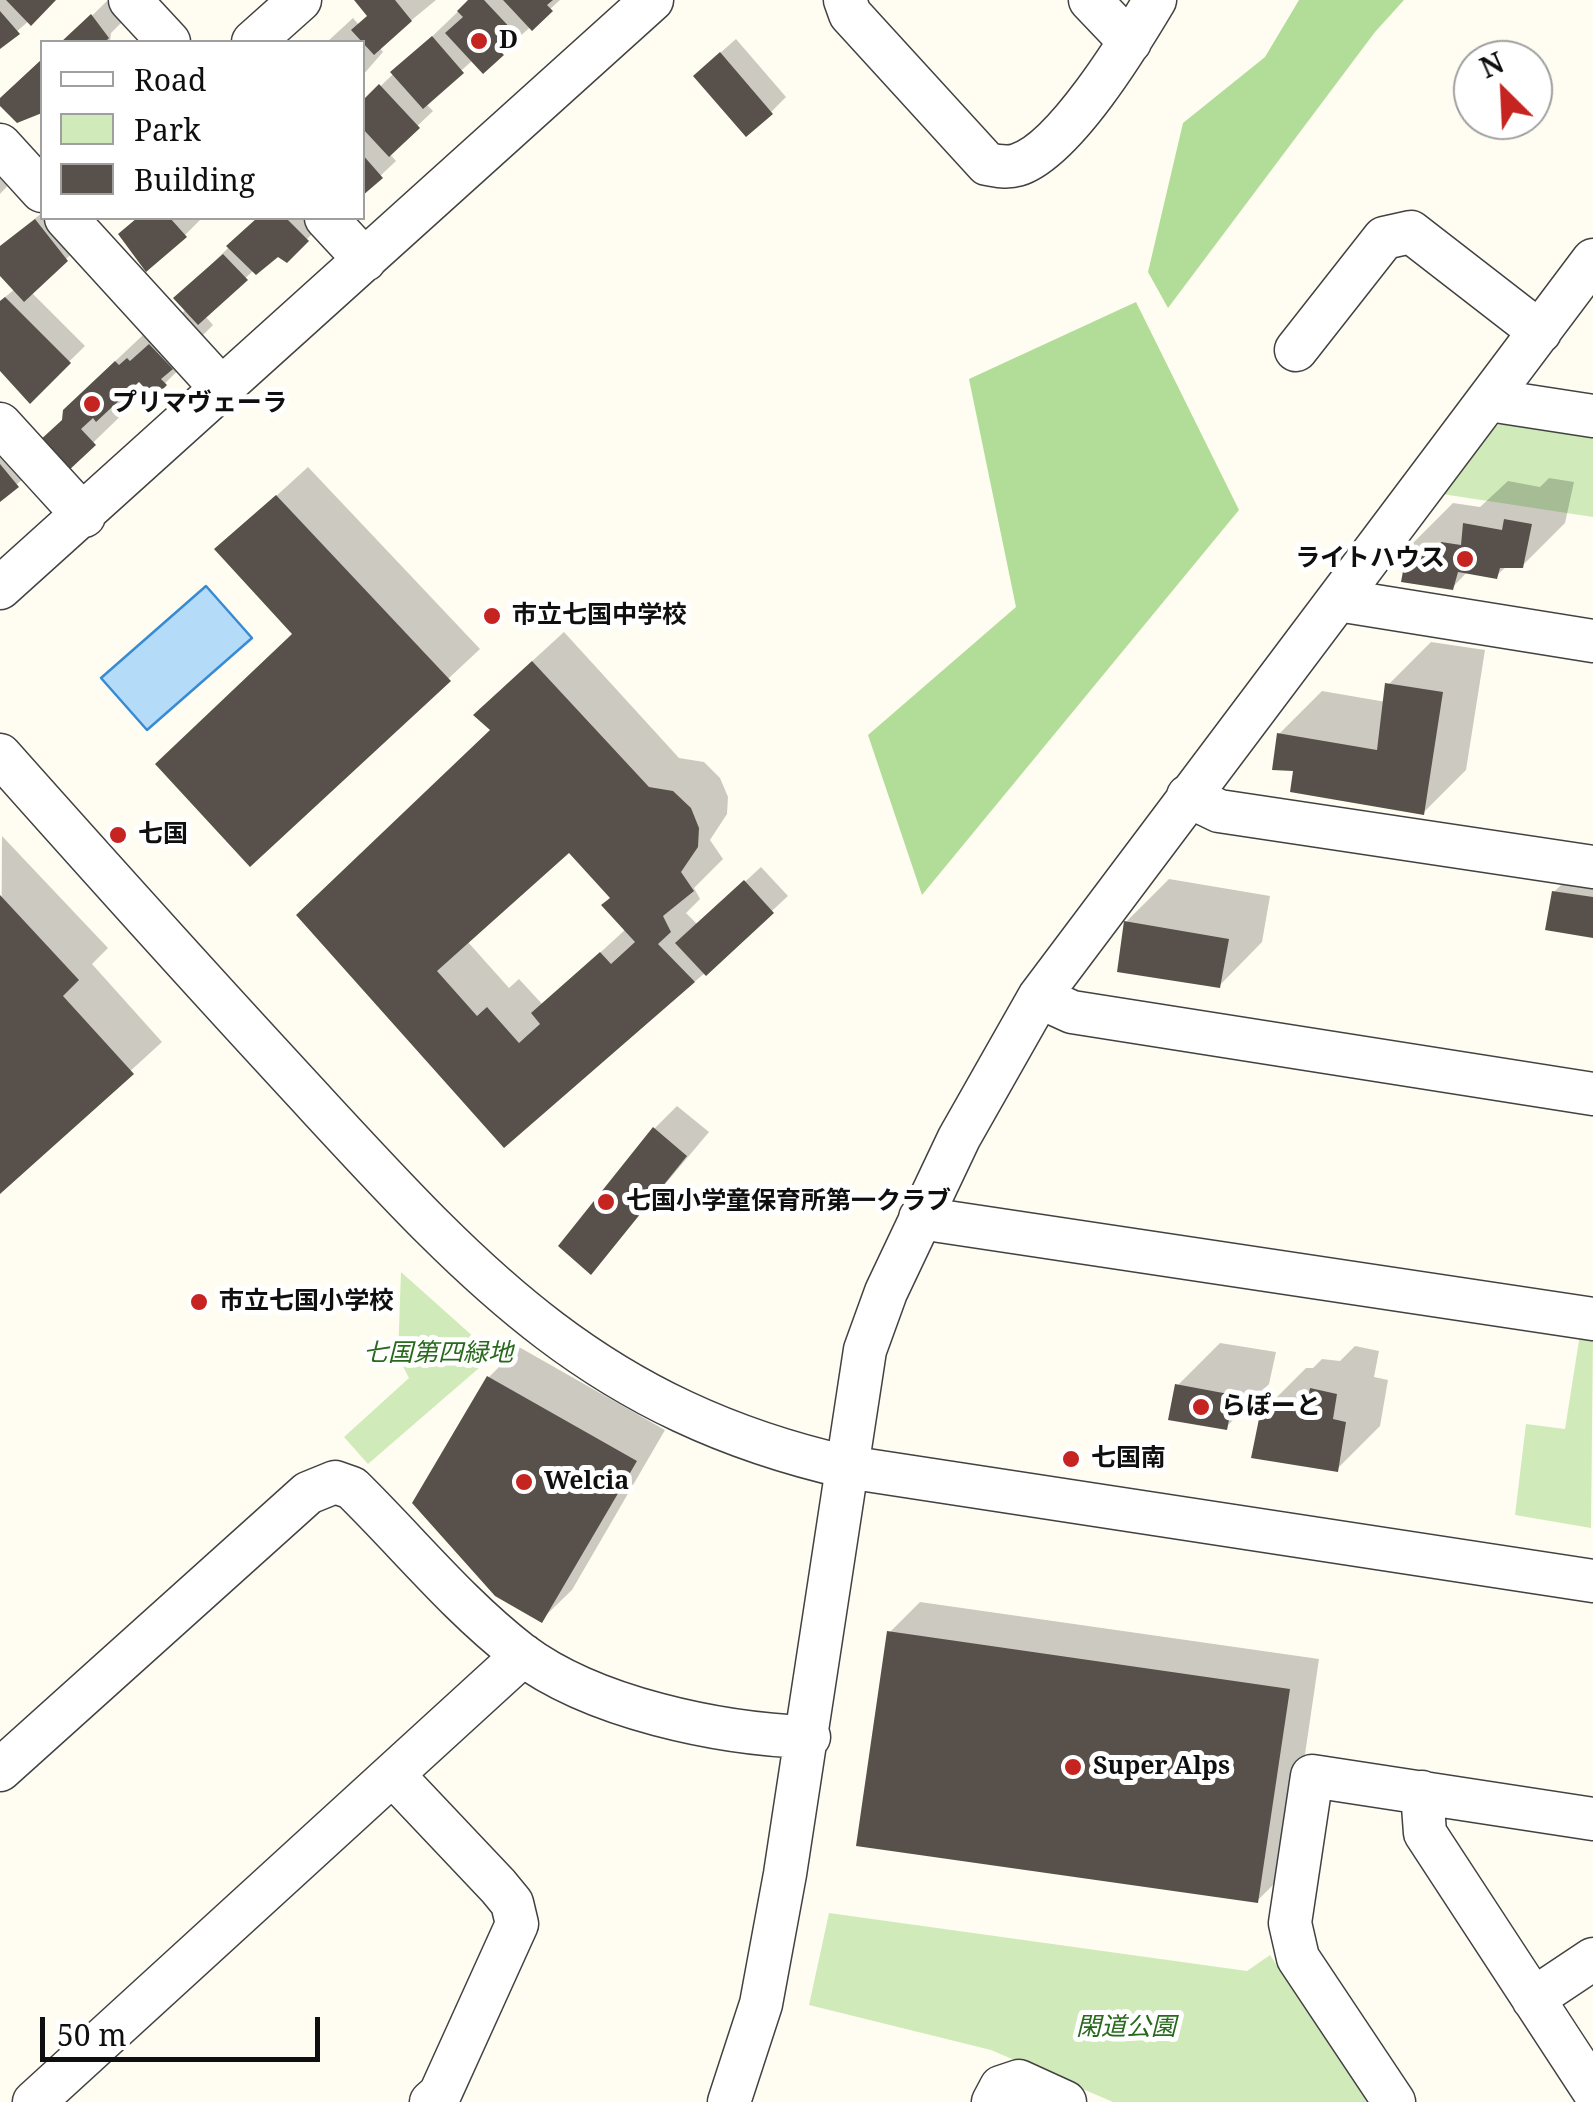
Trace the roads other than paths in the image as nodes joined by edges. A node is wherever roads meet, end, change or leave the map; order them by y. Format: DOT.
graph roads {
  1 [pos="130,0"];
  2 [pos="300,0"];
  3 [pos="652,0"];
  4 [pos="845,0"];
  5 [pos="1090,0"];
  6 [pos="1154,0"];
  7 [pos="166,40"];
  8 [pos="255,40"];
  9 [pos="1130,42"];
  10 [pos="0,144"];
  11 [pos="40,189"];
  12 [pos="68,220"];
  13 [pos="328,220"];
  14 [pos="365,260"];
  15 [pos="1593,260"];
  16 [pos="1540,332"];
  17 [pos="1296,350"];
  18 [pos="224,390"];
  19 [pos="1489,400"];
  20 [pos="1593,416"];
  21 [pos="0,424"];
  22 [pos="84,516"];
  23 [pos="0,588"];
  24 [pos="1338,600"];
  25 [pos="1593,641"];
  26 [pos="0,755"];
  27 [pos="1188,796"];
  28 [pos="1593,867"];
  29 [pos="1039,997"];
  30 [pos="1593,1094"];
  31 [pos="920,1218"];
  32 [pos="1593,1319"];
  33 [pos="847,1466"];
  34 [pos="1593,1581"];
  35 [pos="524,1656"];
  36 [pos="809,1737"];
  37 [pos="0,1770"];
  38 [pos="393,1776"];
  39 [pos="1422,1792"];
  40 [pos="1593,1819"];
  41 [pos="1593,1959"];
  42 [pos="1533,1999"];
  43 [pos="1593,2090"];
  44 [pos="34,2102"];
  45 [pos="431,2102"];
  46 [pos="729,2102"];
  47 [pos="993,2102"];
  48 [pos="1065,2102"];
  49 [pos="1394,2102"];
  1 -- 7 [label="street"];
  2 -- 8 [label="street"];
  3 -- 14 [label="street"];
  4 -- 9 [label="street"];
  5 -- 9 [label="street"];
  6 -- 9 [label="street"];
  10 -- 11 [label="street"];
  12 -- 18 [label="street"];
  13 -- 14 [label="street"];
  14 -- 18 [label="street"];
  15 -- 16 [label="street"];
  16 -- 17 [label="street"];
  16 -- 19 [label="street"];
  18 -- 22 [label="street"];
  19 -- 20 [label="street"];
  19 -- 24 [label="street"];
  21 -- 22 [label="street"];
  22 -- 23 [label="street"];
  24 -- 25 [label="street"];
  24 -- 27 [label="street"];
  26 -- 33 [label="street"];
  27 -- 28 [label="street"];
  27 -- 29 [label="street"];
  29 -- 30 [label="street"];
  29 -- 31 [label="street"];
  31 -- 32 [label="street"];
  31 -- 33 [label="street"];
  33 -- 34 [label="street"];
  33 -- 36 [label="street"];
  35 -- 36 [label="street"];
  35 -- 37 [label="street"];
  35 -- 38 [label="street"];
  36 -- 46 [label="street"];
  38 -- 44 [label="street"];
  38 -- 45 [label="street"];
  39 -- 40 [label="street"];
  39 -- 42 [label="street"];
  39 -- 49 [label="street"];
  41 -- 42 [label="street"];
  42 -- 43 [label="street"];
  47 -- 48 [label="street"];
}
